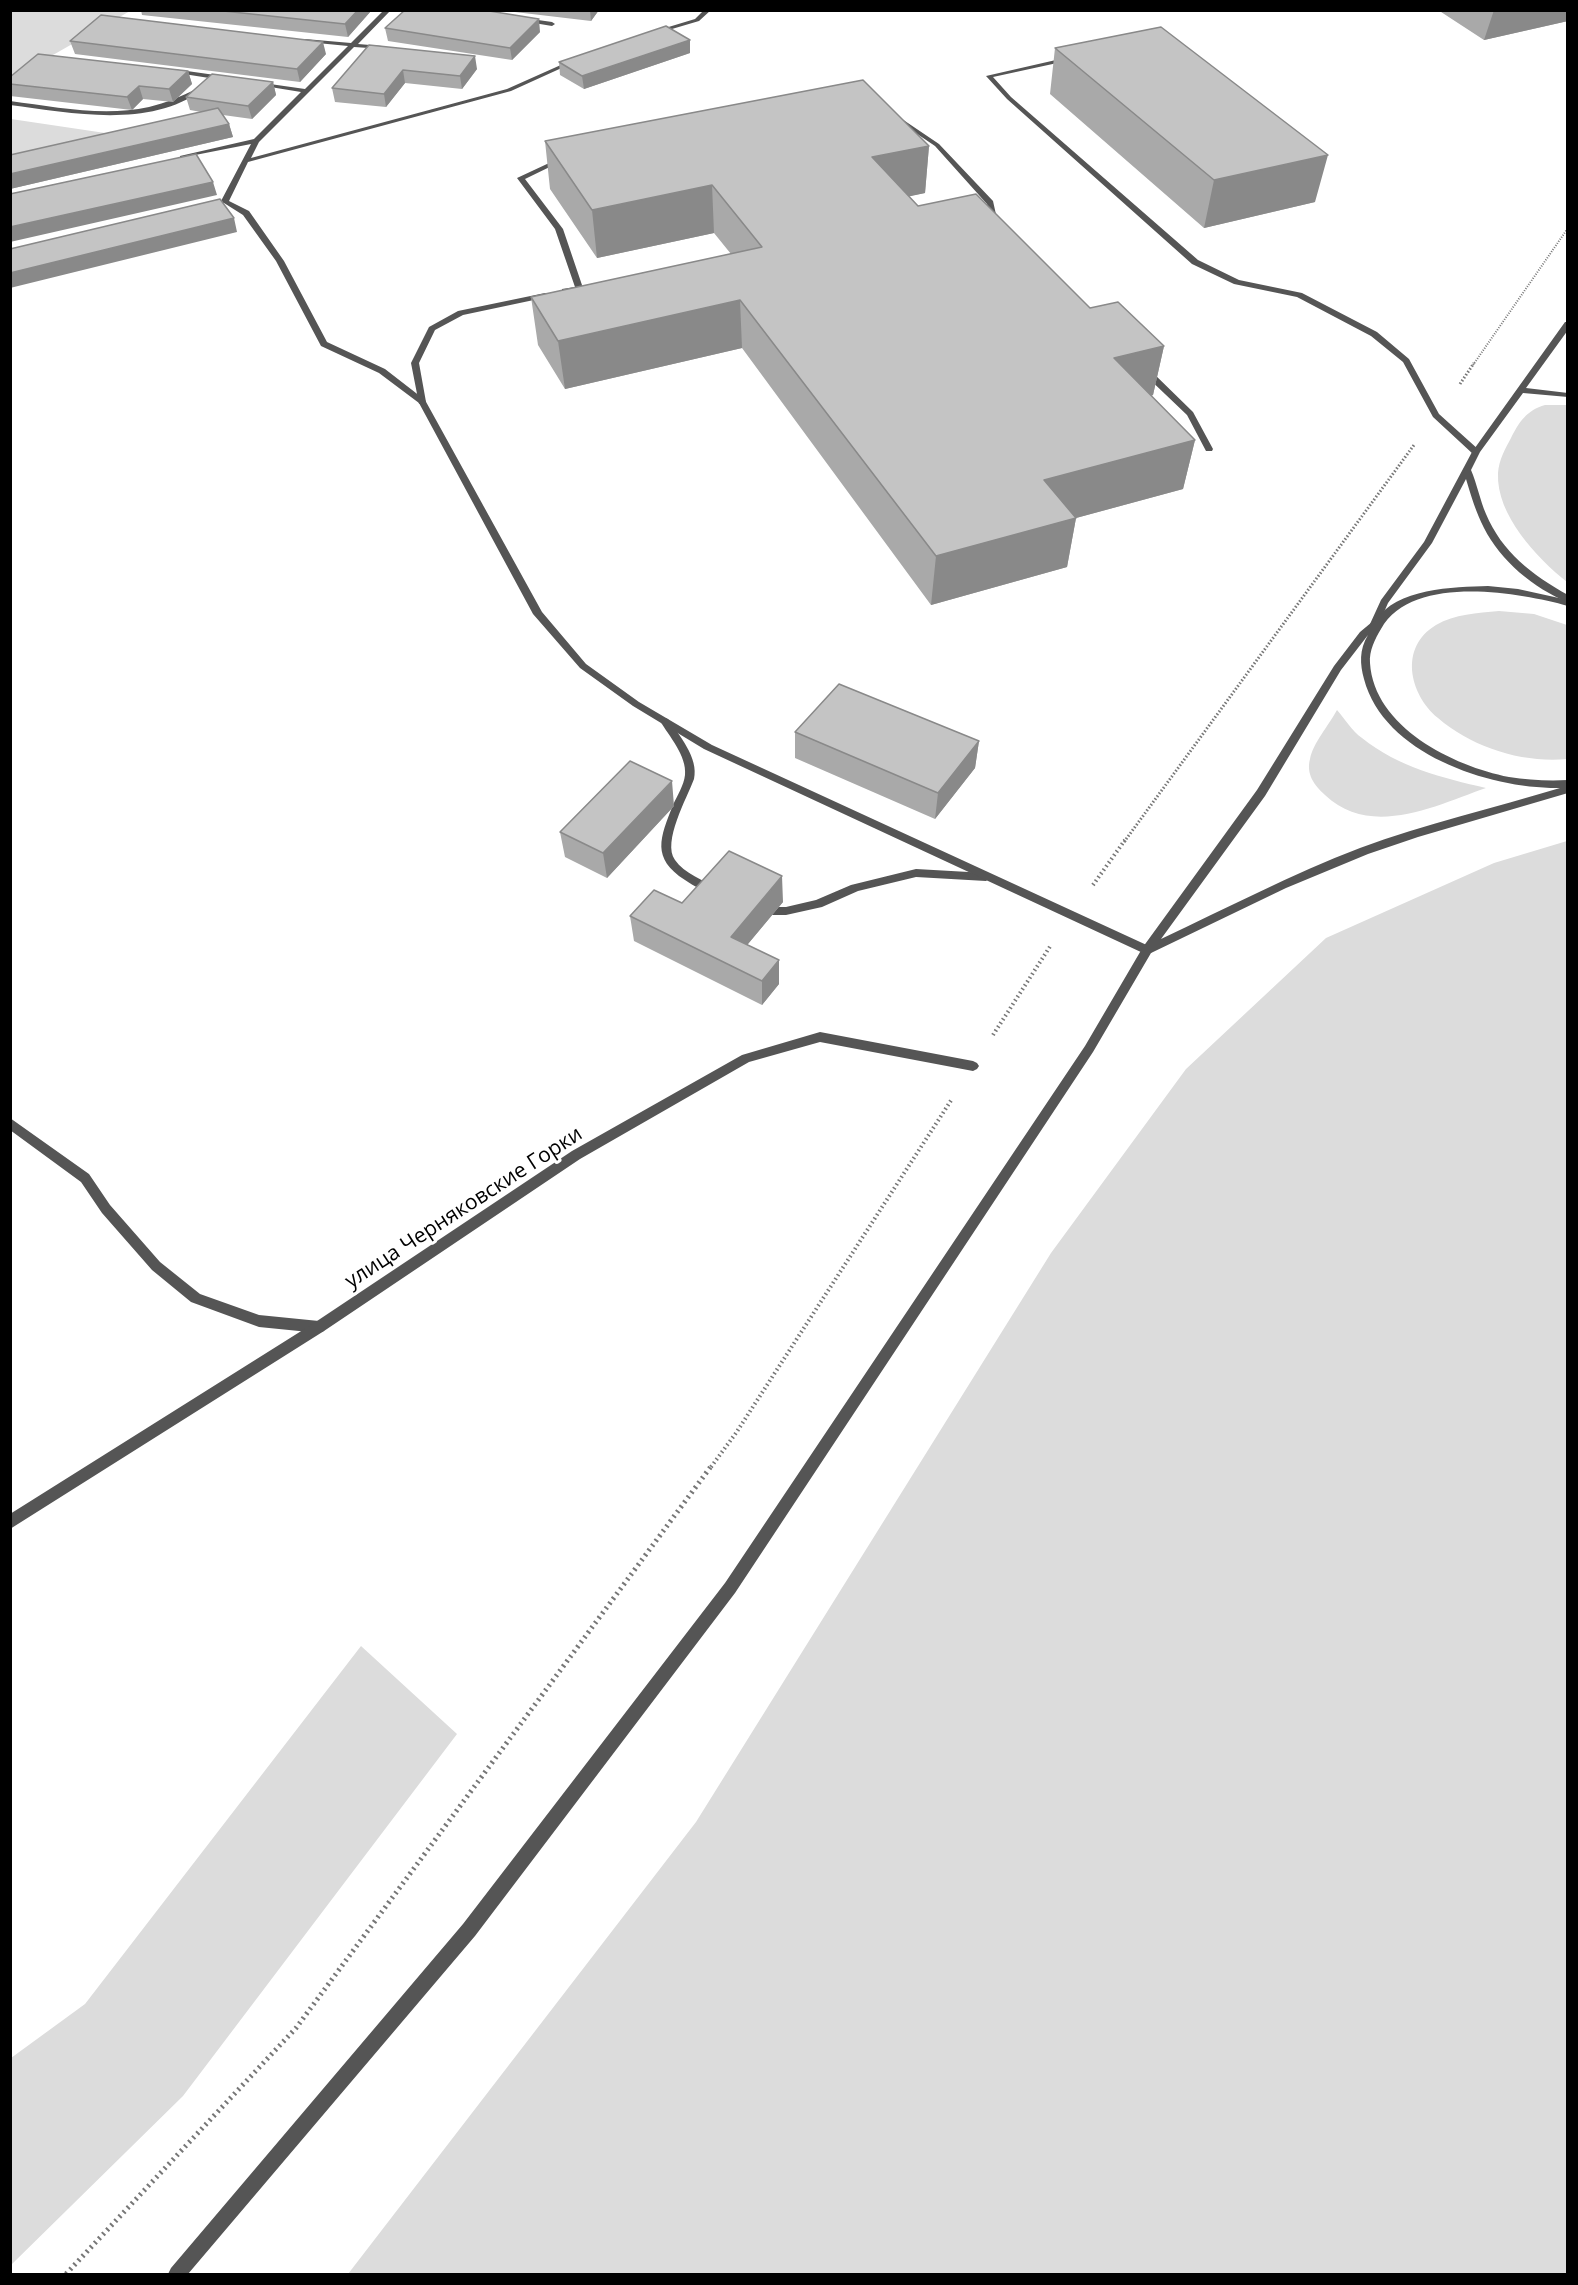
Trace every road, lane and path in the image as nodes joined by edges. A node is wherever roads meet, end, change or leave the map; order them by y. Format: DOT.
graph roads {
  1 [pos="388,10"];
  2 [pos="708,10"];
  3 [pos="519,20"];
  4 [pos="552,24"];
  5 [pos="652,33"];
  6 [pos="294,39"];
  7 [pos="352,45"];
  8 [pos="386,49"];
  9 [pos="586,55"];
  10 [pos="1077,58"];
  11 [pos="164,70"];
  12 [pos="222,78"];
  13 [pos="233,79"];
  14 [pos="213,82"];
  15 [pos="254,82"];
  16 [pos="204,88"];
  17 [pos="306,91"];
  18 [pos="10,103"];
  19 [pos="886,111"];
  20 [pos="256,141"];
  21 [pos="577,157"];
  22 [pos="177,158"];
  23 [pos="246,161"];
  24 [pos="225,201"];
  25 [pos="202,207"];
  26 [pos="1568,228"];
  27 [pos="1005,236"];
  28 [pos="1568,324"];
  29 [pos="1142,367"];
  30 [pos="1521,390"];
  31 [pos="1568,395"];
  32 [pos="422,402"];
  33 [pos="1436,415"];
  34 [pos="1209,449"];
  35 [pos="1476,452"];
  36 [pos="1467,470"];
  37 [pos="1568,601"];
  38 [pos="1375,624"];
  39 [pos="665,721"];
  40 [pos="1568,784"];
  41 [pos="1568,790"];
  42 [pos="986,877"];
  43 [pos="724,896"];
  44 [pos="744,906"];
  45 [pos="1071,915"];
  46 [pos="1147,950"];
  47 [pos="973,1066"];
  48 [pos="10,1123"];
  49 [pos="320,1327"];
  50 [pos="10,1522"];
  51 [pos="66,2274"];
  52 [pos="177,2274"];
  1 -- 7 [label="street"];
  2 -- 5 [label="street"];
  3 -- 4 [label="street"];
  6 -- 7 [label="street"];
  7 -- 8 [label="street"];
  7 -- 17 [label="street"];
  9 -- 23 [label="street"];
  10 -- 33 [label="street"];
  11 -- 12 [label="street"];
  12 -- 13 [label="street"];
  12 -- 14 [label="street"];
  15 -- 17 [label="street"];
  16 -- 18 [label="street"];
  17 -- 20 [label="street"];
  19 -- 27 [label="street"];
  20 -- 22 [label="street"];
  20 -- 23 [label="street"];
  21 -- 32 [label="street"];
  23 -- 24 [label="street"];
  24 -- 25 [label="street"];
  24 -- 32 [label="street"];
  26 -- 33 [label="path"];
  28 -- 30 [label="street"];
  29 -- 34 [label="street"];
  30 -- 31 [label="street"];
  30 -- 35 [label="street"];
  32 -- 39 [label="street"];
  33 -- 35 [label="street"];
  33 -- 45 [label="path"];
  35 -- 36 [label="street"];
  36 -- 37 [label="street"];
  36 -- 38 [label="street"];
  37 -- 38 [label="street"];
  38 -- 40 [label="street"];
  38 -- 46 [label="street"];
  39 -- 42 [label="street"];
  39 -- 43 [label="street"];
  41 -- 46 [label="street"];
  42 -- 44 [label="street"];
  42 -- 45 [label="street"];
  45 -- 46 [label="street"];
  45 -- 47 [label="path"];
  46 -- 52 [label="street"];
  47 -- 49 [label="street, улица Черняковские Горки"];
  47 -- 51 [label="path"];
  48 -- 49 [label="street"];
  49 -- 50 [label="street, улица Черняковские Горки"];
}
